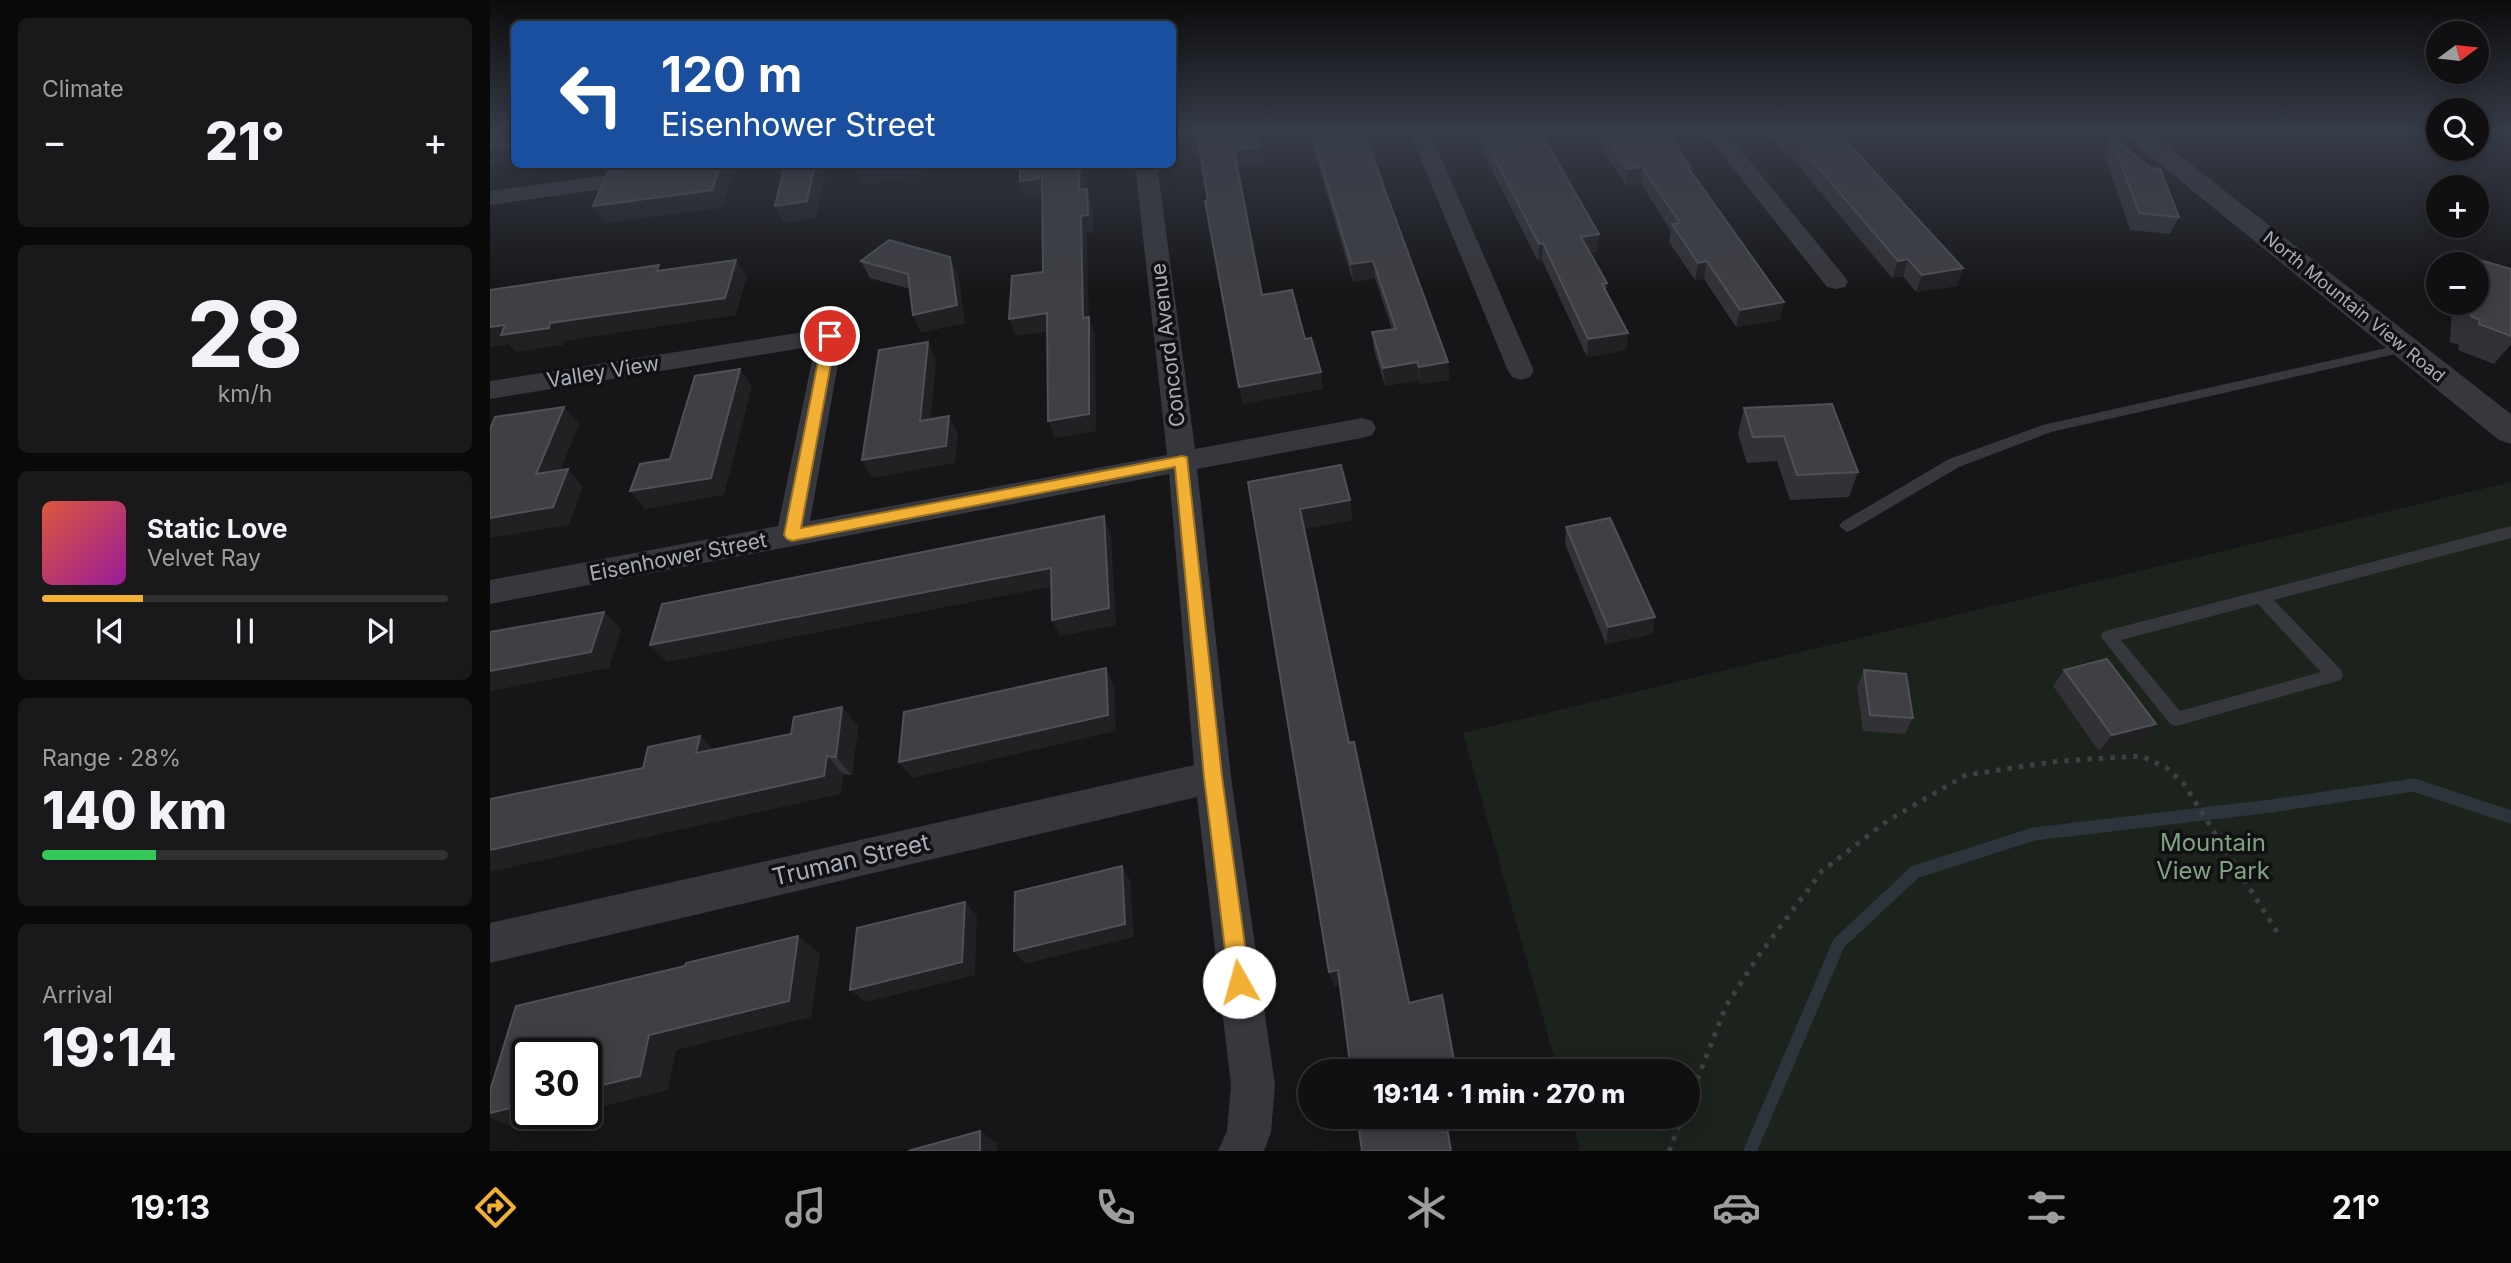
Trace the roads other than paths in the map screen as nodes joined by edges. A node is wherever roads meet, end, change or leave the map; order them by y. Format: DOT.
graph roads {
  1 [pos="594,184"];
  2 [pos="1148,184"];
  3 [pos="1442,184"];
  4 [pos="1756,184"];
  5 [pos="2199,184"];
  6 [pos="490,198"];
  7 [pos="1836,282"];
  8 [pos="2404,348"];
  9 [pos="1521,371"];
  10 [pos="490,390"];
  11 [pos="1362,428"];
  12 [pos="2511,432"];
  13 [pos="1182,461"];
  14 [pos="1847,526"];
  15 [pos="2511,532"];
  16 [pos="792,535"];
  17 [pos="490,592"];
  18 [pos="2261,597"];
  19 [pos="1213,777"];
  20 [pos="490,943"];
  21 [pos="1241,1151"];
  1 -- 6 [label="street"];
  2 -- 13 [label="street, Concord Avenue"];
  3 -- 9 [label="street"];
  4 -- 7 [label="street"];
  5 -- 8 [label="street, North Mountain View Road"];
  8 -- 12 [label="street, North Mountain View Road"];
  8 -- 14 [label="lane"];
  10 -- 16 [label="street, Valley View"];
  11 -- 13 [label="street, Eisenhower Street"];
  13 -- 16 [label="street, Eisenhower Street"];
  13 -- 19 [label="street, Concord Avenue"];
  15 -- 18 [label="lane"];
  16 -- 17 [label="street, Eisenhower Street"];
  18 -- 18 [label="lane"];
  19 -- 20 [label="street, Truman Street"];
  19 -- 21 [label="street, Concord Avenue"];
}
